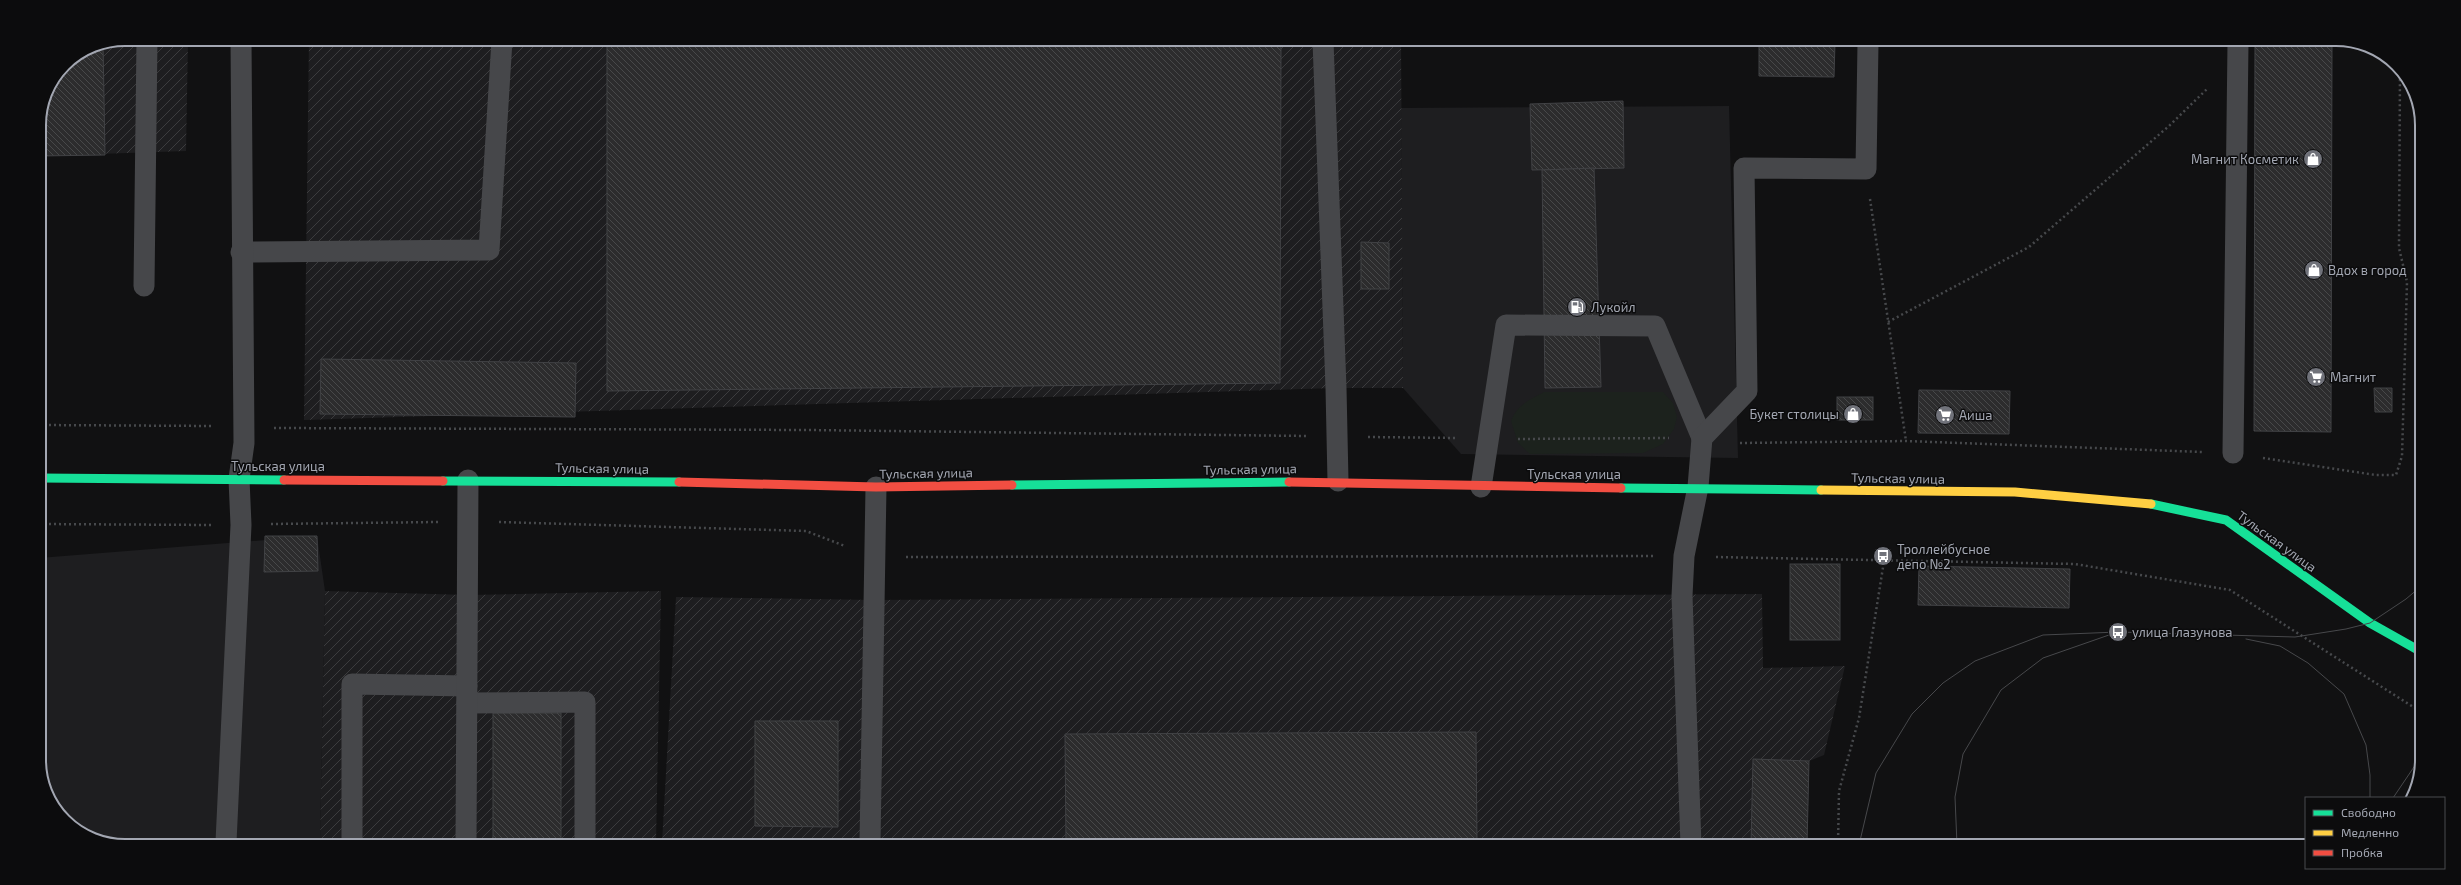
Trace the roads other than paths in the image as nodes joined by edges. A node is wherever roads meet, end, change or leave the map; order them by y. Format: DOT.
graph roads {
  1 [pos="147,46"];
  2 [pos="241,46"];
  3 [pos="502,46"];
  4 [pos="1323,46"];
  5 [pos="1868,46"];
  6 [pos="2238,51"];
  7 [pos="241,252"];
  8 [pos="144,286"];
  9 [pos="1702,438"];
  10 [pos="2233,453"];
  11 [pos="46,478"];
  12 [pos="239,479"];
  13 [pos="468,480"];
  14 [pos="1338,481"];
  15 [pos="876,487"];
  16 [pos="1481,487"];
  17 [pos="1698,487"];
  18 [pos="2415,648"];
  19 [pos="467,694"];
  20 [pos="226,839"];
  21 [pos="352,839"];
  22 [pos="466,839"];
  23 [pos="585,839"];
  24 [pos="870,839"];
  25 [pos="1690,839"];
  1 -- 8 [label="lane"];
  2 -- 7 [label="lane"];
  3 -- 7 [label="lane"];
  4 -- 14 [label="lane"];
  5 -- 9 [label="lane"];
  6 -- 10 [label="lane"];
  7 -- 12 [label="lane"];
  9 -- 16 [label="lane"];
  9 -- 17 [label="lane"];
  11 -- 12 [label="main road, Тульская улица"];
  12 -- 13 [label="main road, Тульская улица"];
  12 -- 20 [label="lane"];
  13 -- 15 [label="main road, Тульская улица"];
  13 -- 19 [label="lane"];
  14 -- 15 [label="main road, Тульская улица"];
  14 -- 16 [label="main road, Тульская улица"];
  15 -- 24 [label="lane"];
  16 -- 17 [label="main road, Тульская улица"];
  17 -- 18 [label="main road, Тульская улица"];
  17 -- 25 [label="lane"];
  19 -- 21 [label="lane"];
  19 -- 22 [label="lane"];
  19 -- 23 [label="lane"];
}
